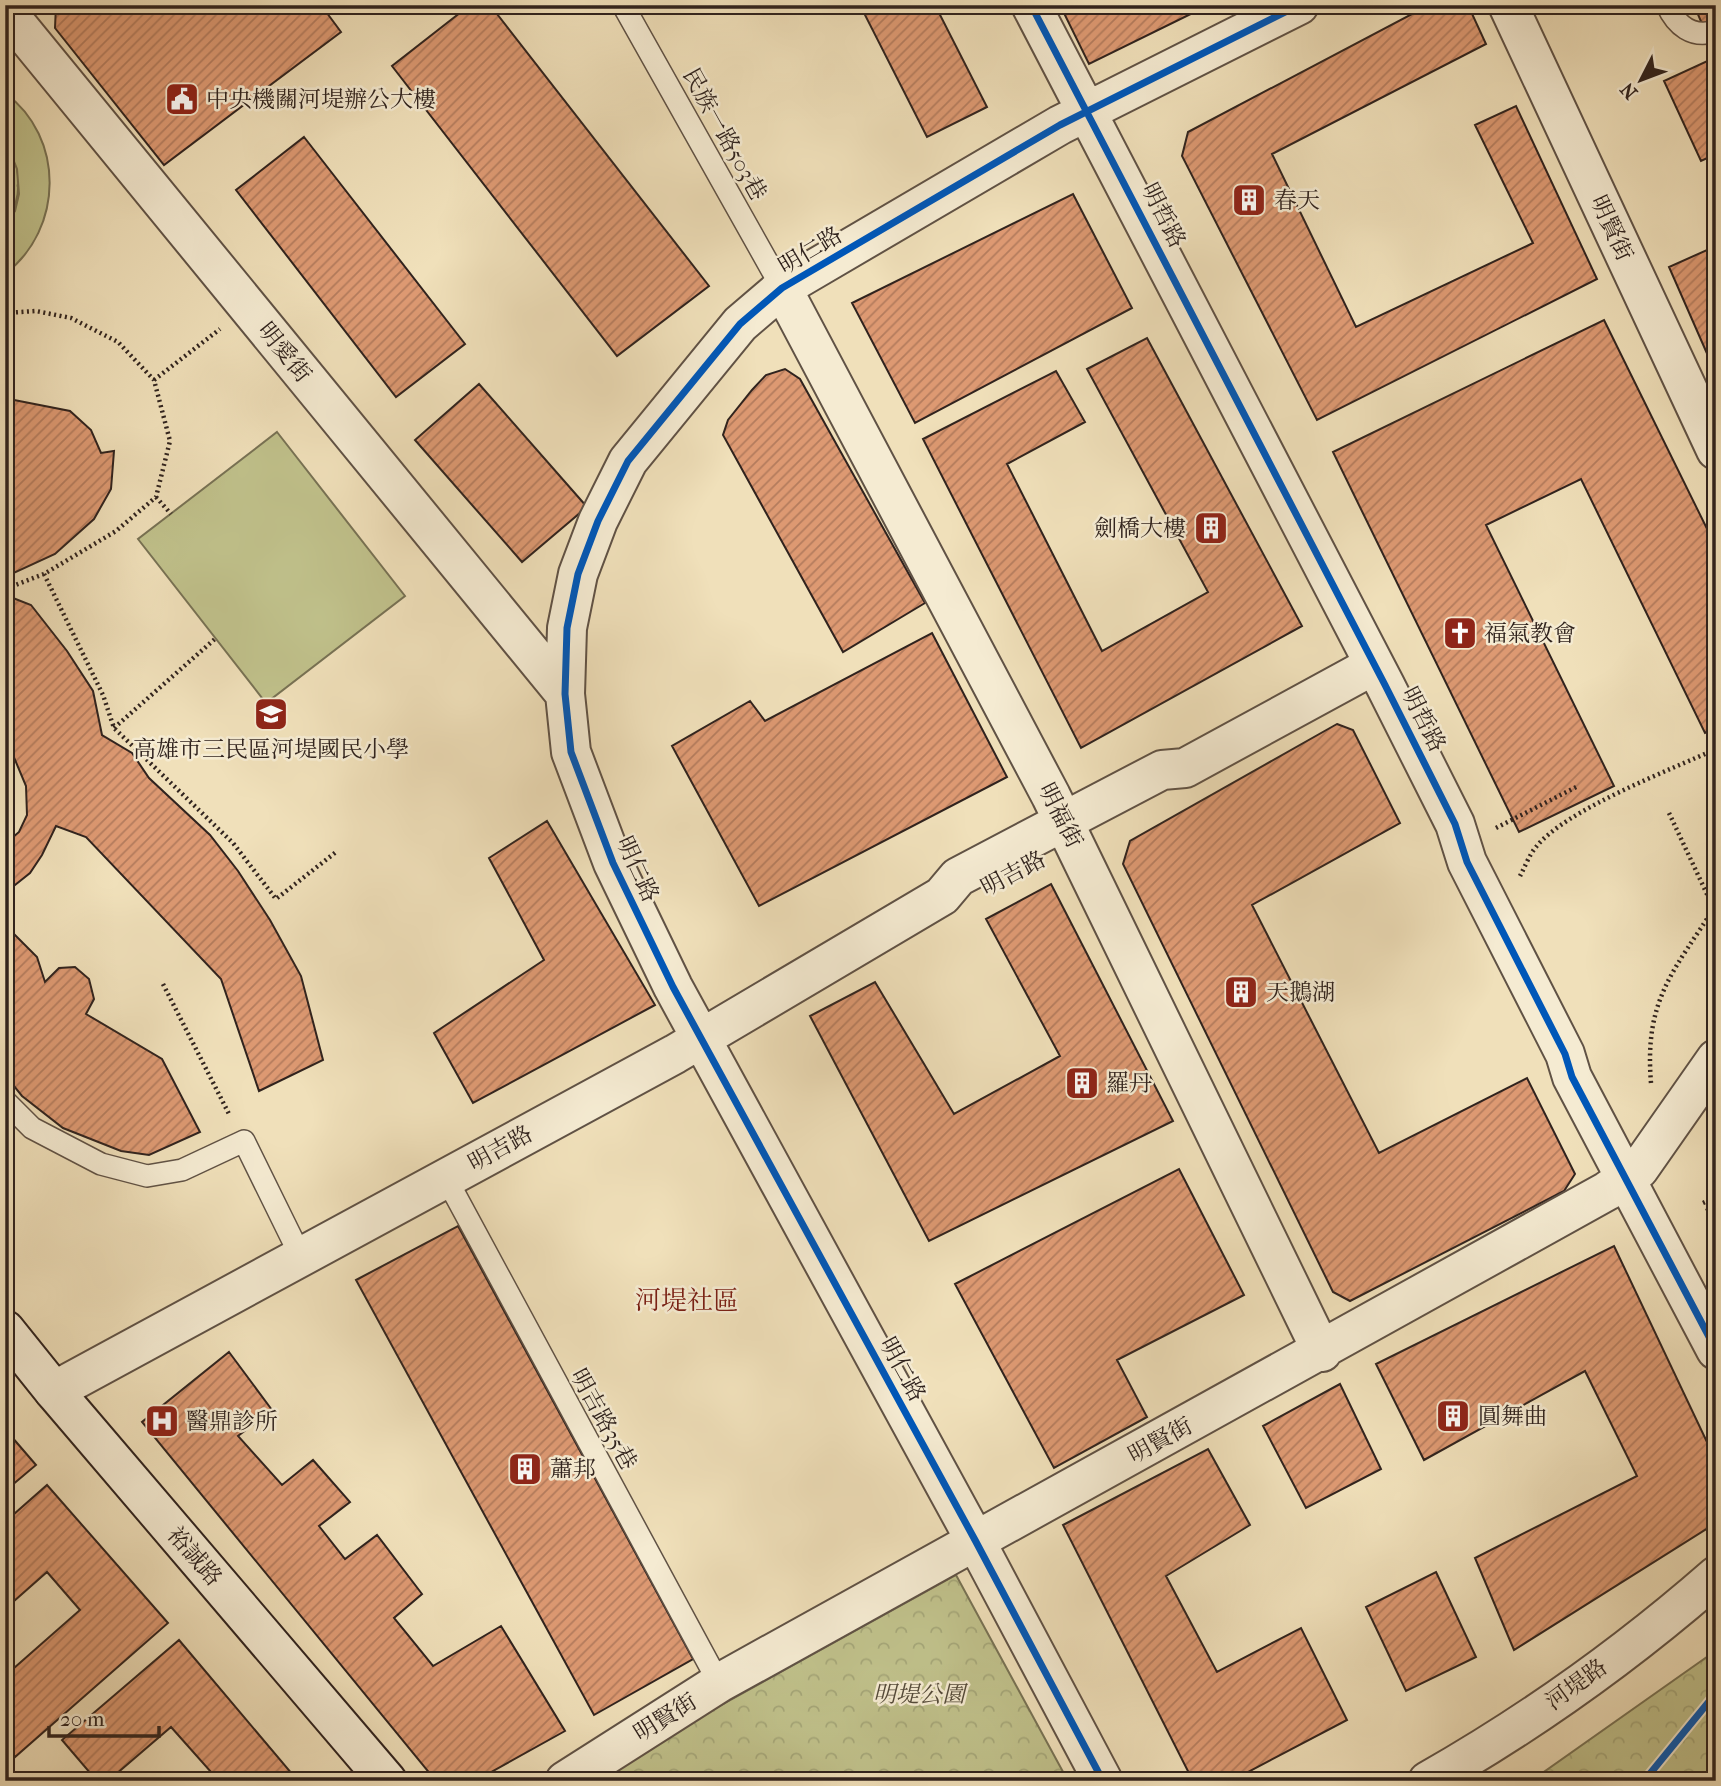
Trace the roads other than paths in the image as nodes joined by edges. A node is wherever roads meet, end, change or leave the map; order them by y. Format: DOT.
graph roads {
  1 [pos="623,5"];
  2 [pos="1031,5"];
  3 [pos="1299,5"];
  4 [pos="1508,5"];
  5 [pos="1667,5"];
  6 [pos="5,10"];
  7 [pos="1716,31"];
  8 [pos="1087,110"];
  9 [pos="782,288"];
  10 [pos="1716,450"];
  11 [pos="1374,664"];
  12 [pos="565,695"];
  13 [pos="1069,831"];
  14 [pos="701,1039"];
  15 [pos="1716,1059"];
  16 [pos="5,1101"];
  17 [pos="1633,1174"];
  18 [pos="446,1178"];
  19 [pos="301,1257"];
  20 [pos="1716,1313"];
  21 [pos="5,1331"];
  22 [pos="1716,1350"];
  23 [pos="1322,1352"];
  24 [pos="54,1391"];
  25 [pos="975,1540"];
  26 [pos="1716,1576"];
  27 [pos="719,1684"];
  28 [pos="387,1781"];
  29 [pos="565,1781"];
  30 [pos="1103,1781"];
  31 [pos="1428,1781"];
  1 -- 9 [label="lane, 民族一路503巷"];
  2 -- 8 [label="street"];
  3 -- 8 [label="street, 明仁路"];
  4 -- 10 [label="street, 明賢街"];
  5 -- 7 [label="lane"];
  6 -- 12 [label="street, 明愛街"];
  8 -- 9 [label="street, 明仁路"];
  8 -- 11 [label="street, 明哲路"];
  9 -- 12 [label="street, 明仁路"];
  9 -- 13 [label="street, 明福街"];
  11 -- 13 [label="street, 明吉路"];
  11 -- 17 [label="street, 明哲路"];
  12 -- 14 [label="street, 明仁路"];
  13 -- 14 [label="street, 明吉路"];
  13 -- 23 [label="street, 明福街"];
  14 -- 18 [label="street, 明吉路"];
  14 -- 25 [label="street, 明仁路"];
  15 -- 17 [label="street, 明賢街"];
  16 -- 19 [label="lane"];
  17 -- 20 [label="street, 明哲路"];
  17 -- 22 [label="street, 明哲路"];
  17 -- 23 [label="street, 明賢街"];
  18 -- 19 [label="street, 明吉路"];
  18 -- 27 [label="lane, 明吉路35巷"];
  19 -- 24 [label="street, 明吉路"];
  21 -- 24 [label="street, 裕誠路"];
  23 -- 25 [label="street, 明賢街"];
  24 -- 28 [label="street, 裕誠路"];
  25 -- 27 [label="street, 明賢街"];
  25 -- 30 [label="street, 明仁路"];
  26 -- 31 [label="street, 河堤路"];
  27 -- 29 [label="street, 明賢街"];
}
